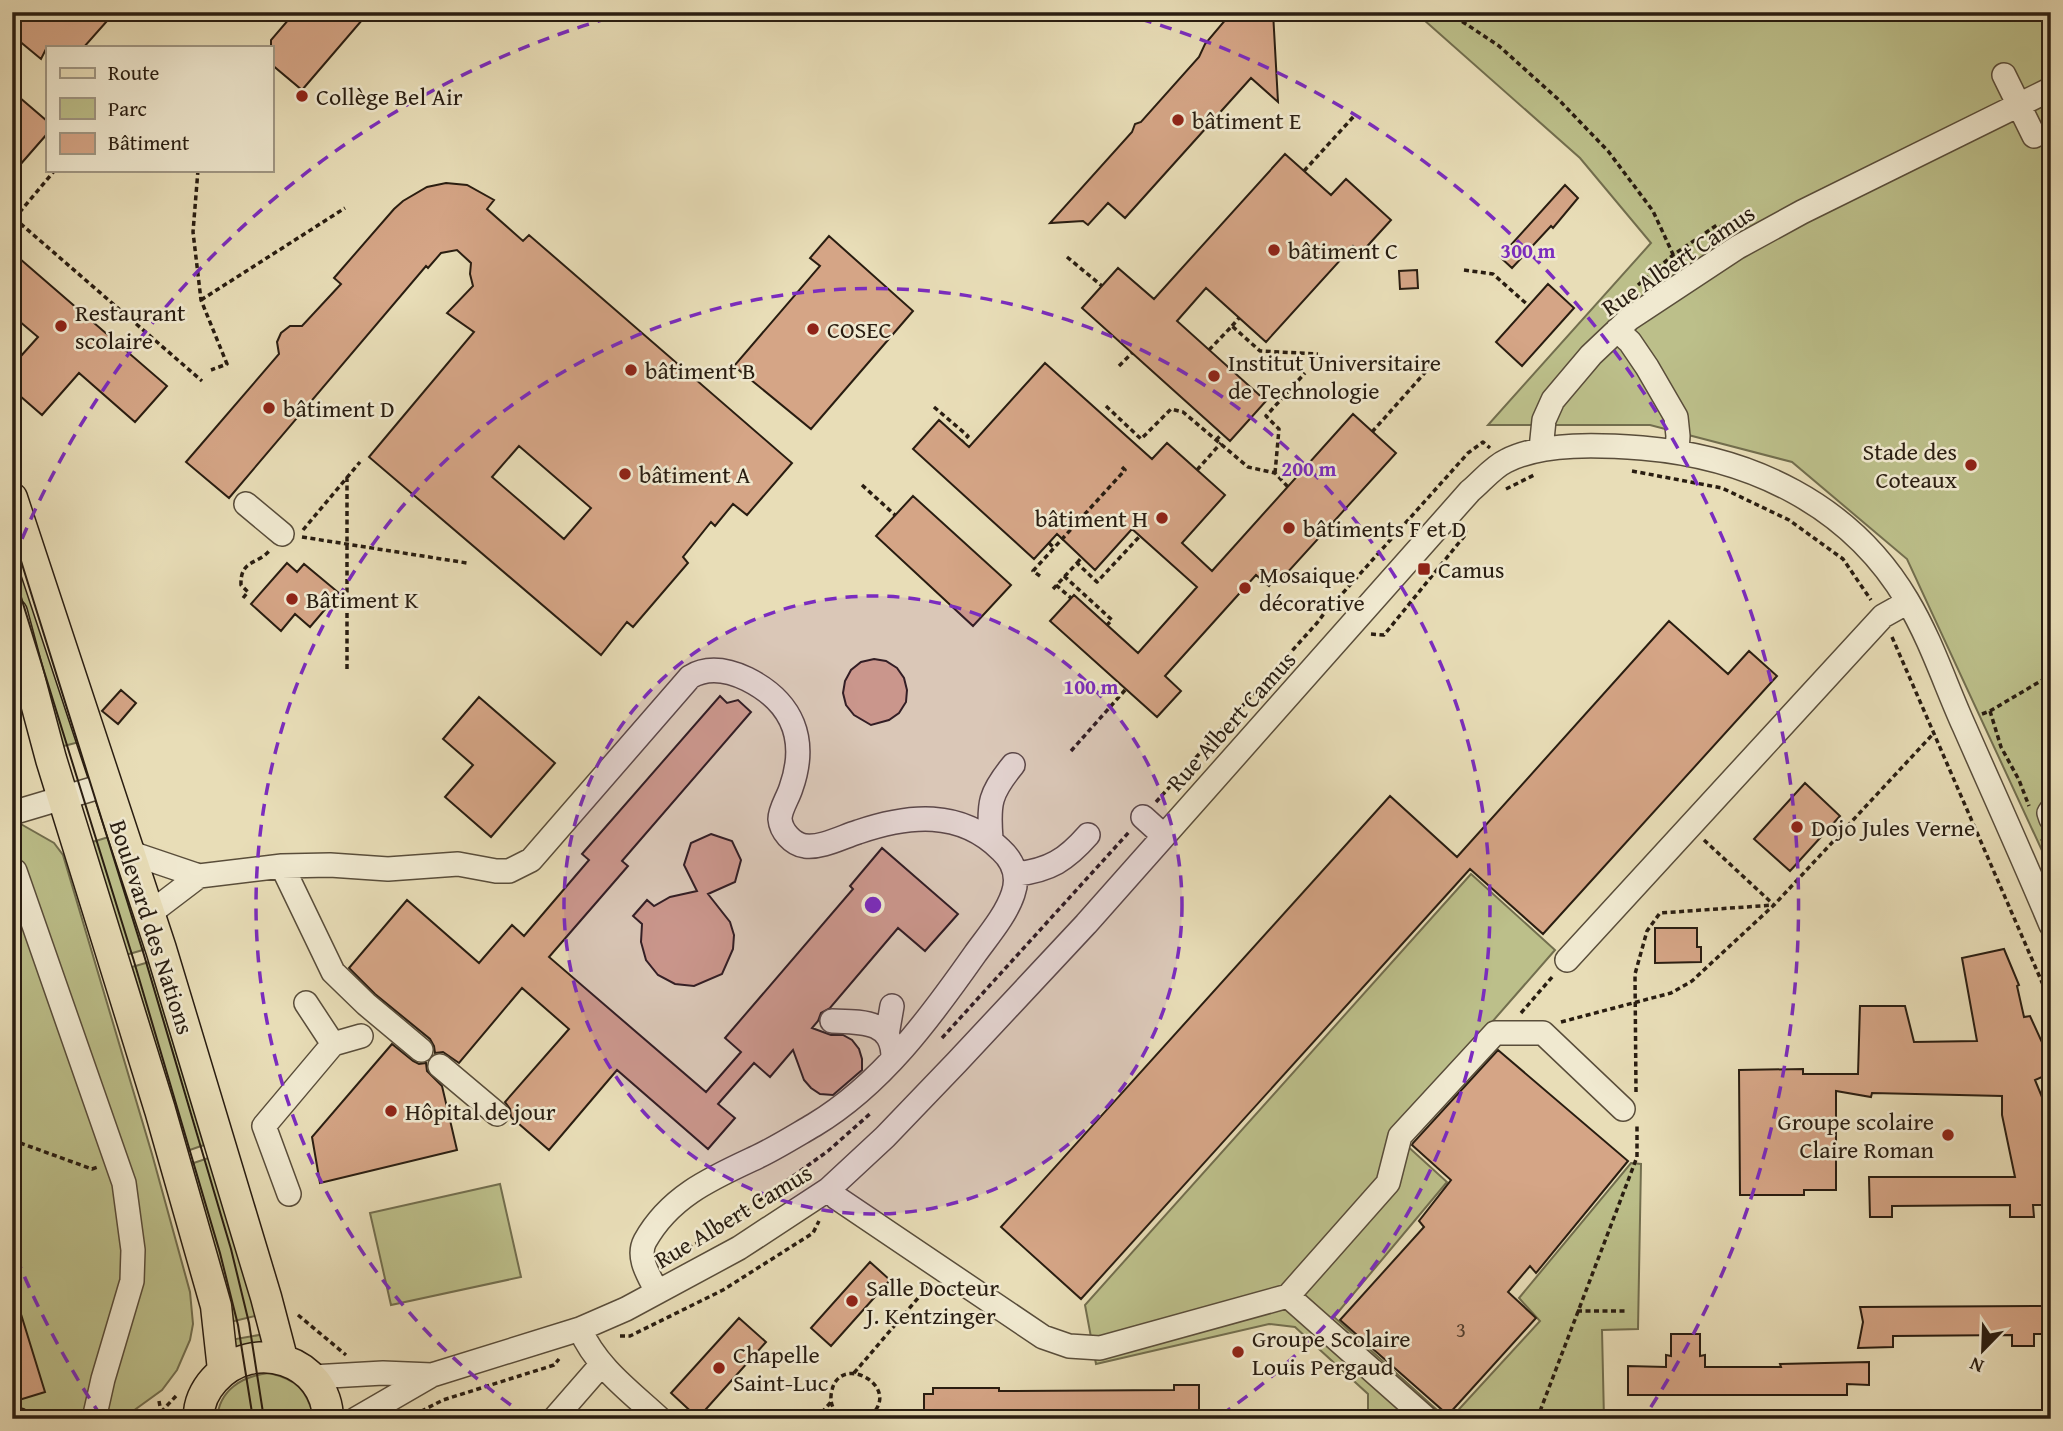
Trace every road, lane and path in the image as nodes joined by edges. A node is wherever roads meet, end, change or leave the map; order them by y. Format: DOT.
graph roads {
  1 [pos="1448,12"];
  2 [pos="2004,75"];
  3 [pos="2051,89"];
  4 [pos="2019,106"];
  5 [pos="1355,115"];
  6 [pos="2034,136"];
  7 [pos="1304,171"];
  8 [pos="53,172"];
  9 [pos="198,172"];
  10 [pos="345,208"];
  11 [pos="13,219"];
  12 [pos="1067,257"];
  13 [pos="1464,270"];
  14 [pos="1686,281"];
  15 [pos="1102,286"];
  16 [pos="201,299"];
  17 [pos="1529,306"];
  18 [pos="1239,318"];
  19 [pos="1232,326"];
  20 [pos="1616,330"];
  21 [pos="1209,350"];
  22 [pos="1132,353"];
  23 [pos="1318,354"];
  24 [pos="1119,366"];
  25 [pos="1430,367"];
  26 [pos="211,370"];
  27 [pos="1305,373"];
  28 [pos="202,381"];
  29 [pos="1106,406"];
  30 [pos="934,407"];
  31 [pos="1372,432"];
  32 [pos="1222,434"];
  33 [pos="962,441"];
  34 [pos="1218,442"];
  35 [pos="1541,450"];
  36 [pos="1677,451"];
  37 [pos="360,462"];
  38 [pos="1120,465"];
  39 [pos="1197,470"];
  40 [pos="1275,473"];
  41 [pos="347,477"];
  42 [pos="862,485"];
  43 [pos="1288,486"];
  44 [pos="12,498"];
  45 [pos="246,504"];
  46 [pos="895,515"];
  47 [pos="1789,520"];
  48 [pos="282,534"];
  49 [pos="1140,536"];
  50 [pos="1049,543"];
  51 [pos="347,544"];
  52 [pos="1054,548"];
  53 [pos="1082,557"];
  54 [pos="467,563"];
  55 [pos="1077,563"];
  56 [pos="1040,576"];
  57 [pos="1065,576"];
  58 [pos="243,598"];
  59 [pos="1071,598"];
  60 [pos="1908,602"];
  61 [pos="12,613"];
  62 [pos="1883,617"];
  63 [pos="1107,625"];
  64 [pos="347,670"];
  65 [pos="2051,675"];
  66 [pos="1126,689"];
  67 [pos="1990,711"];
  68 [pos="1962,723"];
  69 [pos="1933,734"];
  70 [pos="1071,751"];
  71 [pos="1013,765"];
  72 [pos="106,785"];
  73 [pos="64,798"];
  74 [pos="12,813"];
  75 [pos="1143,817"];
  76 [pos="2043,818"];
  77 [pos="1690,827"];
  78 [pos="1088,835"];
  79 [pos="1164,836"];
  80 [pos="991,839"];
  81 [pos="128,852"];
  82 [pos="2051,863"];
  83 [pos="282,866"];
  84 [pos="12,870"];
  85 [pos="1017,874"];
  86 [pos="199,876"];
  87 [pos="2043,882"];
  88 [pos="1774,905"];
  89 [pos="149,914"];
  90 [pos="2051,925"];
  91 [pos="1567,960"];
  92 [pos="306,1003"];
  93 [pos="2051,1003"];
  94 [pos="891,1006"];
  95 [pos="832,1021"];
  96 [pos="1551,1023"];
  97 [pos="1494,1033"];
  98 [pos="887,1035"];
  99 [pos="361,1036"];
  100 [pos="333,1044"];
  101 [pos="421,1050"];
  102 [pos="892,1058"];
  103 [pos="440,1066"];
  104 [pos="1623,1109"];
  105 [pos="497,1114"];
  106 [pos="12,1140"];
  107 [pos="117,1163"];
  108 [pos="829,1189"];
  109 [pos="289,1194"];
  110 [pos="942,1271"];
  111 [pos="657,1293"];
  112 [pos="1288,1296"];
  113 [pos="293,1311"];
  114 [pos="1577,1311"];
  115 [pos="1628,1311"];
  116 [pos="580,1329"];
  117 [pos="282,1358"];
  118 [pos="349,1358"];
  119 [pos="601,1364"];
  120 [pos="223,1370"];
  121 [pos="854,1373"];
  122 [pos="432,1375"];
  123 [pos="312,1377"];
  124 [pos="159,1401"];
  125 [pos="831,1402"];
  126 [pos="12,1406"];
  127 [pos="161,1412"];
  128 [pos="194,1416"];
  129 [pos="94,1417"];
  130 [pos="328,1419"];
  131 [pos="356,1419"];
  132 [pos="554,1419"];
  133 [pos="660,1419"];
  134 [pos="816,1419"];
  135 [pos="844,1419"];
  136 [pos="866,1419"];
  137 [pos="1427,1419"];
  1 -- 14 [label="path"];
  2 -- 4 [label="street"];
  3 -- 4 [label="street, Rue Albert Camus"];
  4 -- 6 [label="street"];
  4 -- 14 [label="street, Rue Albert Camus"];
  5 -- 7 [label="path"];
  8 -- 11 [label="path"];
  9 -- 16 [label="path"];
  10 -- 16 [label="path"];
  11 -- 28 [label="path"];
  12 -- 15 [label="path"];
  13 -- 17 [label="path"];
  14 -- 20 [label="street, Rue Albert Camus"];
  16 -- 26 [label="path"];
  18 -- 19 [label="path"];
  19 -- 21 [label="path"];
  19 -- 23 [label="path"];
  20 -- 35 [label="street, Rue Albert Camus"];
  20 -- 36 [label="street"];
  22 -- 24 [label="path"];
  25 -- 31 [label="path"];
  27 -- 40 [label="path"];
  29 -- 34 [label="path"];
  30 -- 33 [label="path"];
  32 -- 34 [label="path"];
  34 -- 39 [label="path"];
  34 -- 40 [label="path"];
  35 -- 36 [label="street"];
  35 -- 79 [label="street, Rue Albert Camus"];
  36 -- 60 [label="street"];
  37 -- 41 [label="path"];
  38 -- 52 [label="path"];
  40 -- 43 [label="path"];
  41 -- 51 [label="path"];
  41 -- 51 [label="path"];
  42 -- 46 [label="path"];
  44 -- 72 [label="main road, Boulevard des Nations"];
  45 -- 48 [label="street"];
  47 -- 62 [label="path"];
  48 -- 58 [label="path"];
  49 -- 55 [label="path"];
  50 -- 52 [label="path"];
  51 -- 54 [label="path"];
  51 -- 64 [label="path"];
  52 -- 56 [label="path"];
  53 -- 55 [label="path"];
  55 -- 57 [label="path"];
  57 -- 59 [label="path"];
  57 -- 63 [label="path"];
  60 -- 62 [label="street"];
  60 -- 68 [label="street"];
  61 -- 73 [label="main road, Boulevard des Nations"];
  62 -- 69 [label="path"];
  62 -- 77 [label="street"];
  65 -- 67 [label="path"];
  66 -- 70 [label="path"];
  67 -- 68 [label="path"];
  67 -- 76 [label="path"];
  68 -- 87 [label="street"];
  69 -- 88 [label="path"];
  69 -- 93 [label="path"];
  71 -- 80 [label="street"];
  72 -- 73 [label="street"];
  72 -- 81 [label="main road, Boulevard des Nations"];
  73 -- 74 [label="street"];
  73 -- 120 [label="main road, Boulevard des Nations"];
  75 -- 79 [label="street"];
  76 -- 82 [label="path"];
  77 -- 88 [label="path"];
  77 -- 91 [label="street"];
  78 -- 85 [label="street"];
  79 -- 108 [label="street, Rue Albert Camus"];
  80 -- 83 [label="street"];
  80 -- 85 [label="street"];
  81 -- 86 [label="street"];
  81 -- 89 [label="main road, Boulevard des Nations"];
  83 -- 86 [label="street"];
  83 -- 101 [label="street"];
  84 -- 107 [label="street"];
  85 -- 102 [label="street"];
  86 -- 89 [label="street"];
  87 -- 90 [label="street"];
  88 -- 96 [label="path"];
  89 -- 117 [label="main road, Boulevard des Nations"];
  91 -- 97 [label="path"];
  92 -- 100 [label="street"];
  94 -- 98 [label="street"];
  95 -- 98 [label="street"];
  97 -- 104 [label="street"];
  97 -- 112 [label="street"];
  98 -- 102 [label="street"];
  99 -- 100 [label="street"];
  100 -- 109 [label="street"];
  102 -- 111 [label="street"];
  103 -- 105 [label="street"];
  106 -- 107 [label="path"];
  107 -- 129 [label="street"];
  108 -- 110 [label="street"];
  108 -- 111 [label="street, Rue Albert Camus"];
  110 -- 112 [label="street"];
  110 -- 121 [label="path"];
  111 -- 116 [label="street, Rue Albert Camus"];
  112 -- 137 [label="street"];
  113 -- 118 [label="path"];
  114 -- 115 [label="path"];
  116 -- 119 [label="street"];
  116 -- 122 [label="street, Rue Albert Camus"];
  117 -- 120 [label="main road"];
  117 -- 123 [label="main road"];
  119 -- 132 [label="street"];
  119 -- 133 [label="street"];
  120 -- 128 [label="main road"];
  121 -- 125 [label="path"];
  121 -- 136 [label="path"];
  122 -- 123 [label="street, Rue Albert Camus"];
  122 -- 131 [label="street, Rue Albert Camus"];
  123 -- 130 [label="main road"];
  124 -- 127 [label="path"];
  125 -- 134 [label="path"];
  125 -- 135 [label="path"];
  126 -- 129 [label="path"];
}
